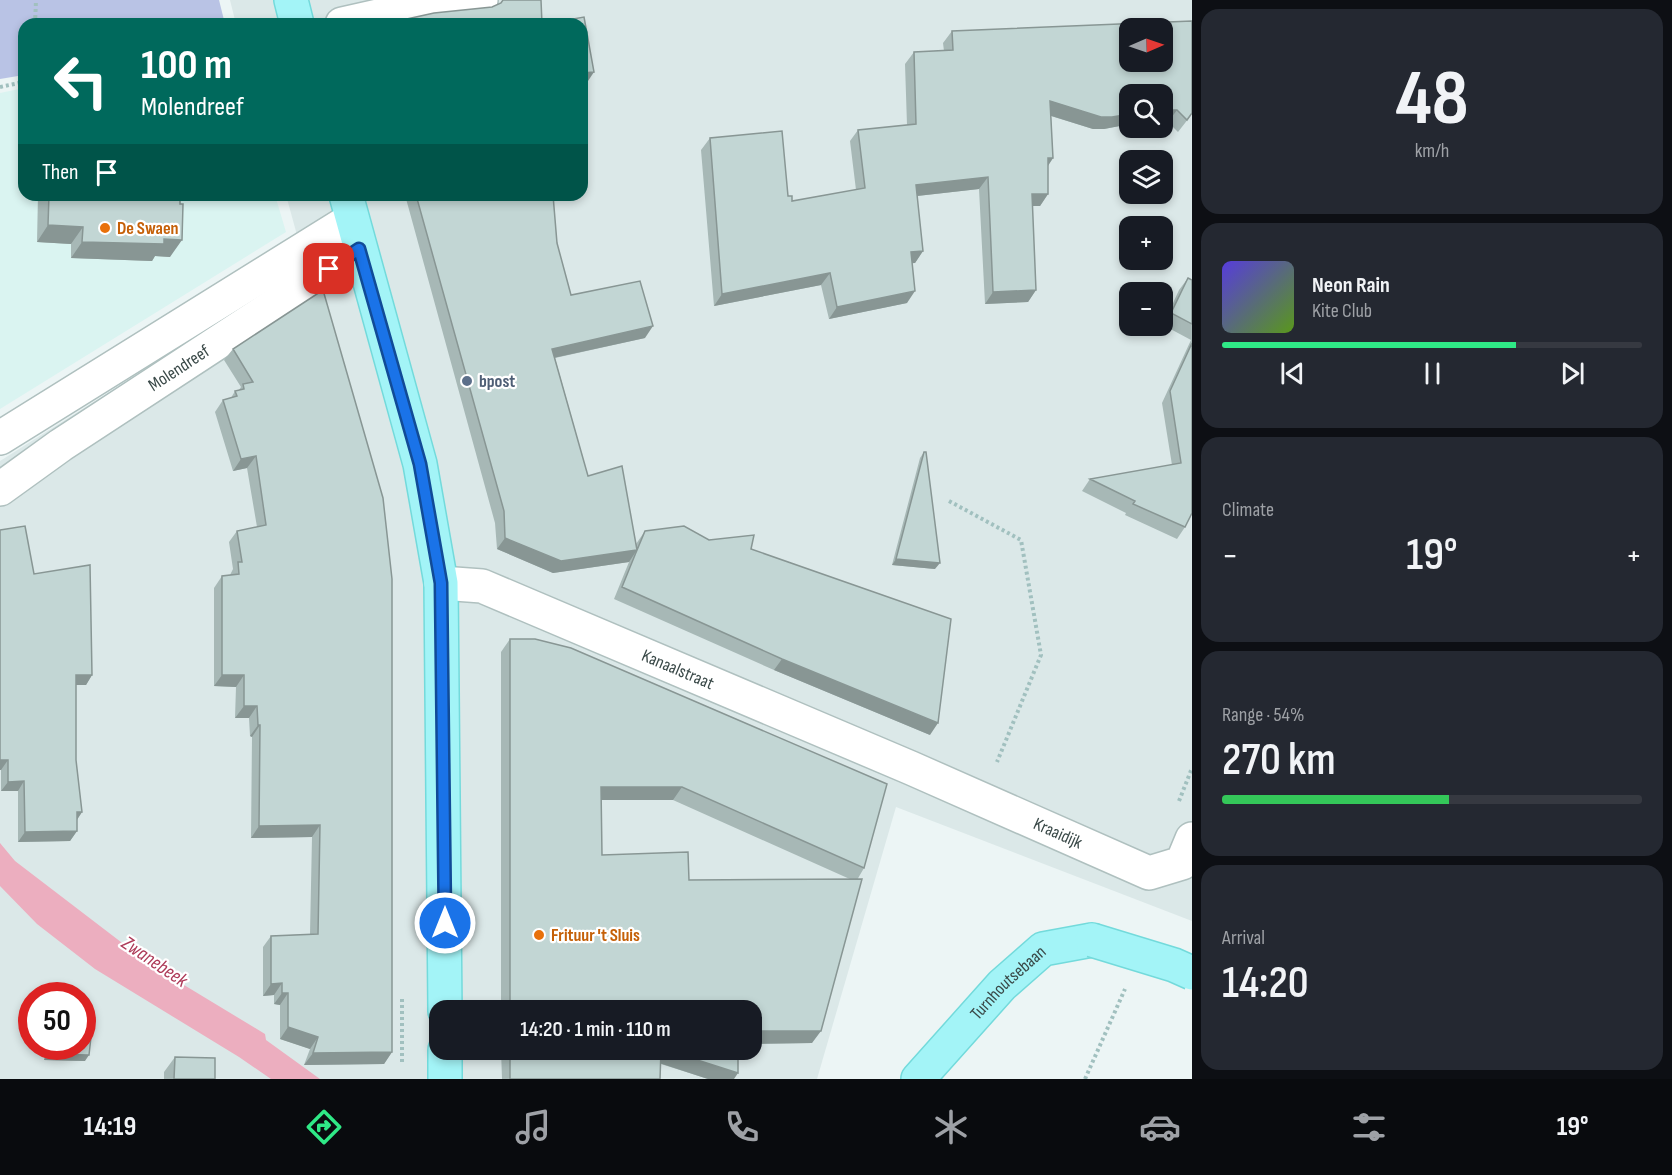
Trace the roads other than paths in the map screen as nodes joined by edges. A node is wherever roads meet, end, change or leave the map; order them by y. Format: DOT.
graph roads {
  1 [pos="291,0"];
  2 [pos="481,0"];
  3 [pos="296,18"];
  4 [pos="369,18"];
  5 [pos="353,221"];
  6 [pos="0,438"];
  7 [pos="0,489"];
  8 [pos="441,583"];
  9 [pos="912,768"];
  10 [pos="1192,839"];
  11 [pos="1192,973"];
  12 [pos="445,1000"];
  13 [pos="445,1060"];
  14 [pos="445,1079"];
  15 [pos="918,1079"];
  1 -- 3 [label="main road"];
  2 -- 4 [label="street"];
  5 -- 6 [label="street"];
  5 -- 7 [label="street, Molendreef"];
  5 -- 8 [label="main road"];
  8 -- 9 [label="street, Kanaalstraat"];
  8 -- 12 [label="main road"];
  9 -- 10 [label="street, Kraaidijk"];
  11 -- 15 [label="main road, Turnhoutsebaan, bridge"];
  13 -- 14 [label="main road"];
}
